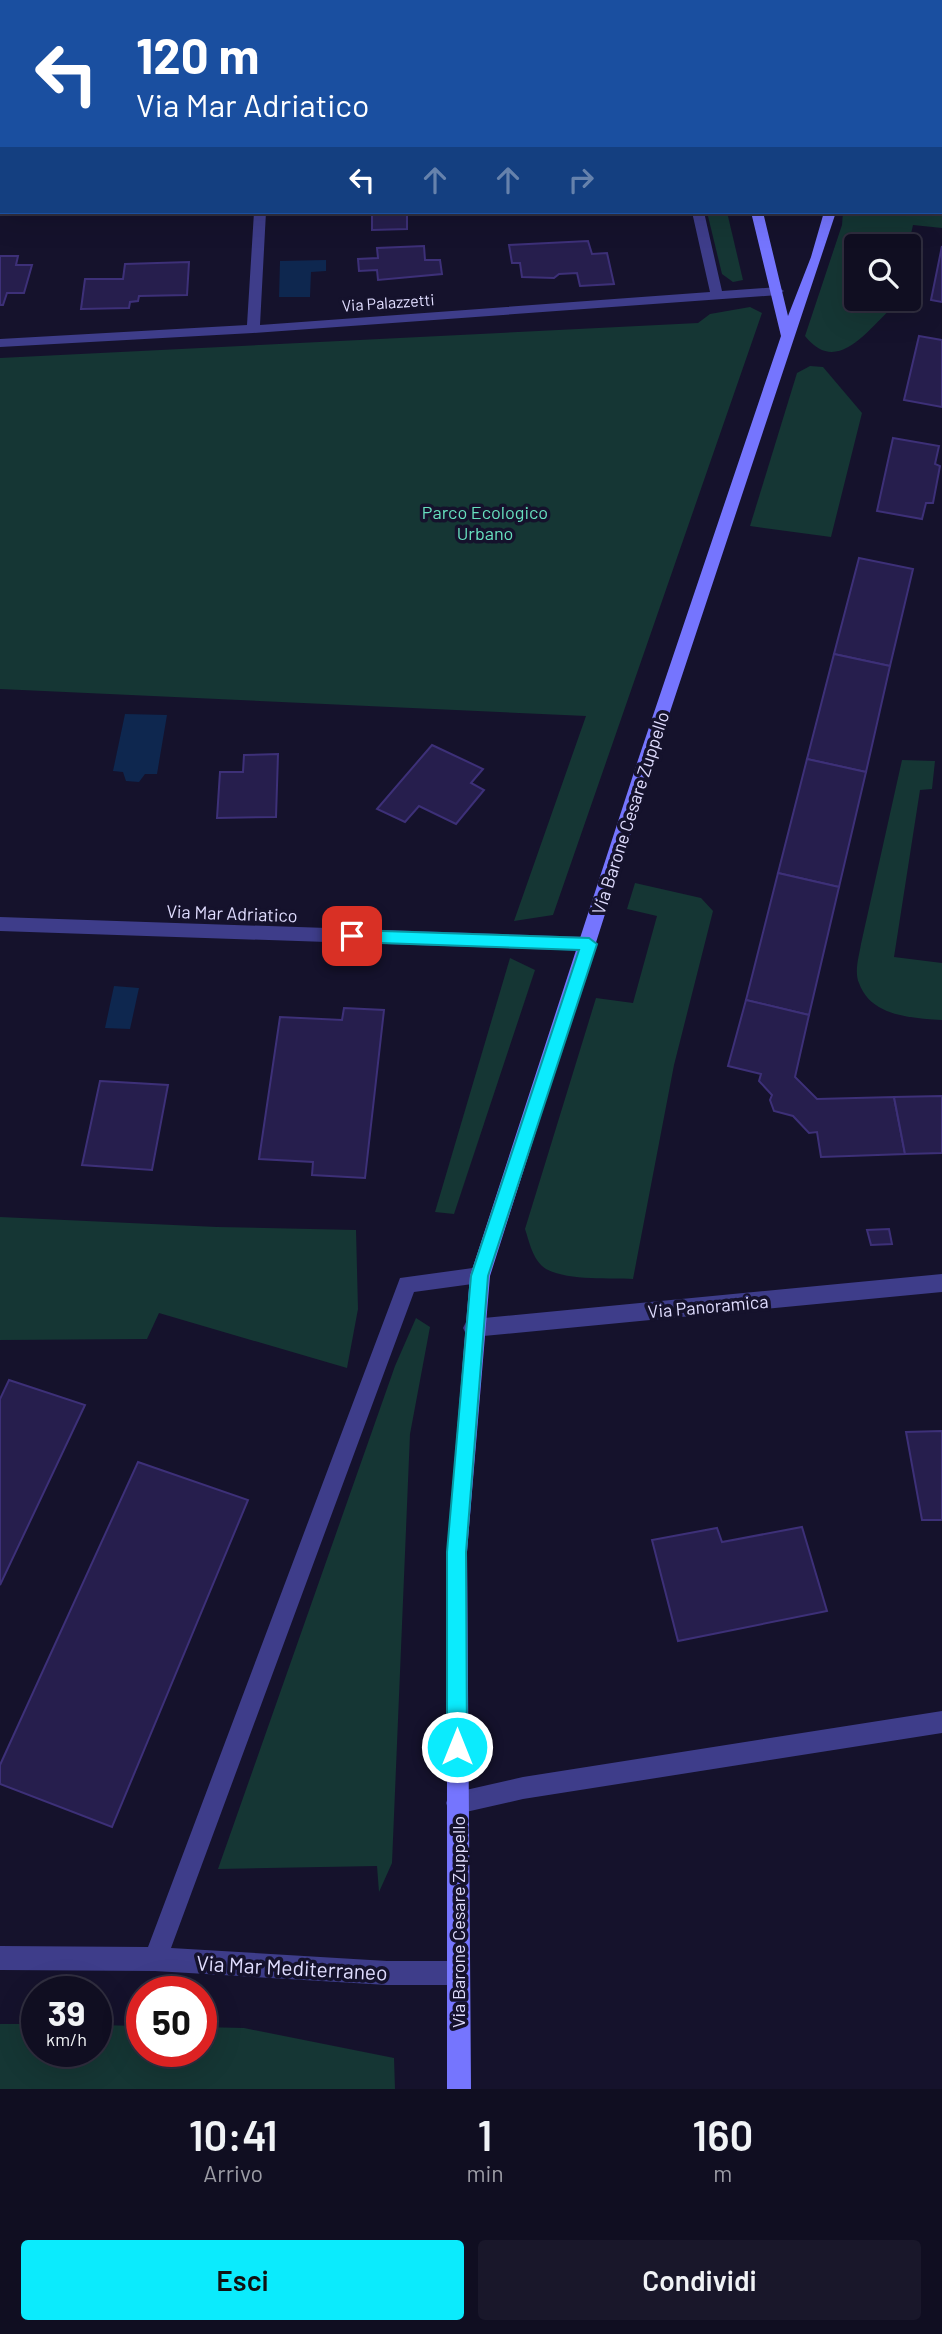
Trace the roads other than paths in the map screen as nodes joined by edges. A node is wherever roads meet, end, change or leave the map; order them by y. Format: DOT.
graph roads {
  1 [pos="260,214"];
  2 [pos="698,214"];
  3 [pos="758,214"];
  4 [pos="829,214"];
  5 [pos="778,291"];
  6 [pos="717,295"];
  7 [pos="253,329"];
  8 [pos="787,335"];
  9 [pos="0,343"];
  10 [pos="0,924"];
  11 [pos="589,944"];
  12 [pos="480,1276"];
  13 [pos="942,1283"];
  14 [pos="473,1328"];
  15 [pos="942,1722"];
  16 [pos="457,1803"];
  17 [pos="0,1958"];
  18 [pos="155,1959"];
  19 [pos="457,1973"];
  20 [pos="458,2089"];
  1 -- 7 [label="street"];
  2 -- 6 [label="street"];
  3 -- 5 [label="main road, Via Barone Cesare Zuppello"];
  4 -- 8 [label="main road, Via Barone Cesare Zuppello"];
  5 -- 6 [label="street, Via Palazzetti"];
  5 -- 8 [label="main road, Via Barone Cesare Zuppello"];
  6 -- 7 [label="street, Via Palazzetti"];
  7 -- 9 [label="street, Via Palazzetti"];
  8 -- 11 [label="main road, Via Barone Cesare Zuppello"];
  10 -- 11 [label="street, Via Mar Adriatico"];
  11 -- 12 [label="main road, Via Barone Cesare Zuppello"];
  12 -- 14 [label="main road, Via Barone Cesare Zuppello"];
  12 -- 18 [label="street"];
  13 -- 14 [label="street, Via Panoramica"];
  14 -- 16 [label="main road, Via Barone Cesare Zuppello"];
  15 -- 16 [label="street"];
  16 -- 19 [label="main road, Via Barone Cesare Zuppello"];
  17 -- 18 [label="street, Via Mar Mediterraneo"];
  18 -- 19 [label="street, Via Mar Mediterraneo"];
  19 -- 20 [label="main road, Via Barone Cesare Zuppello"];
}
